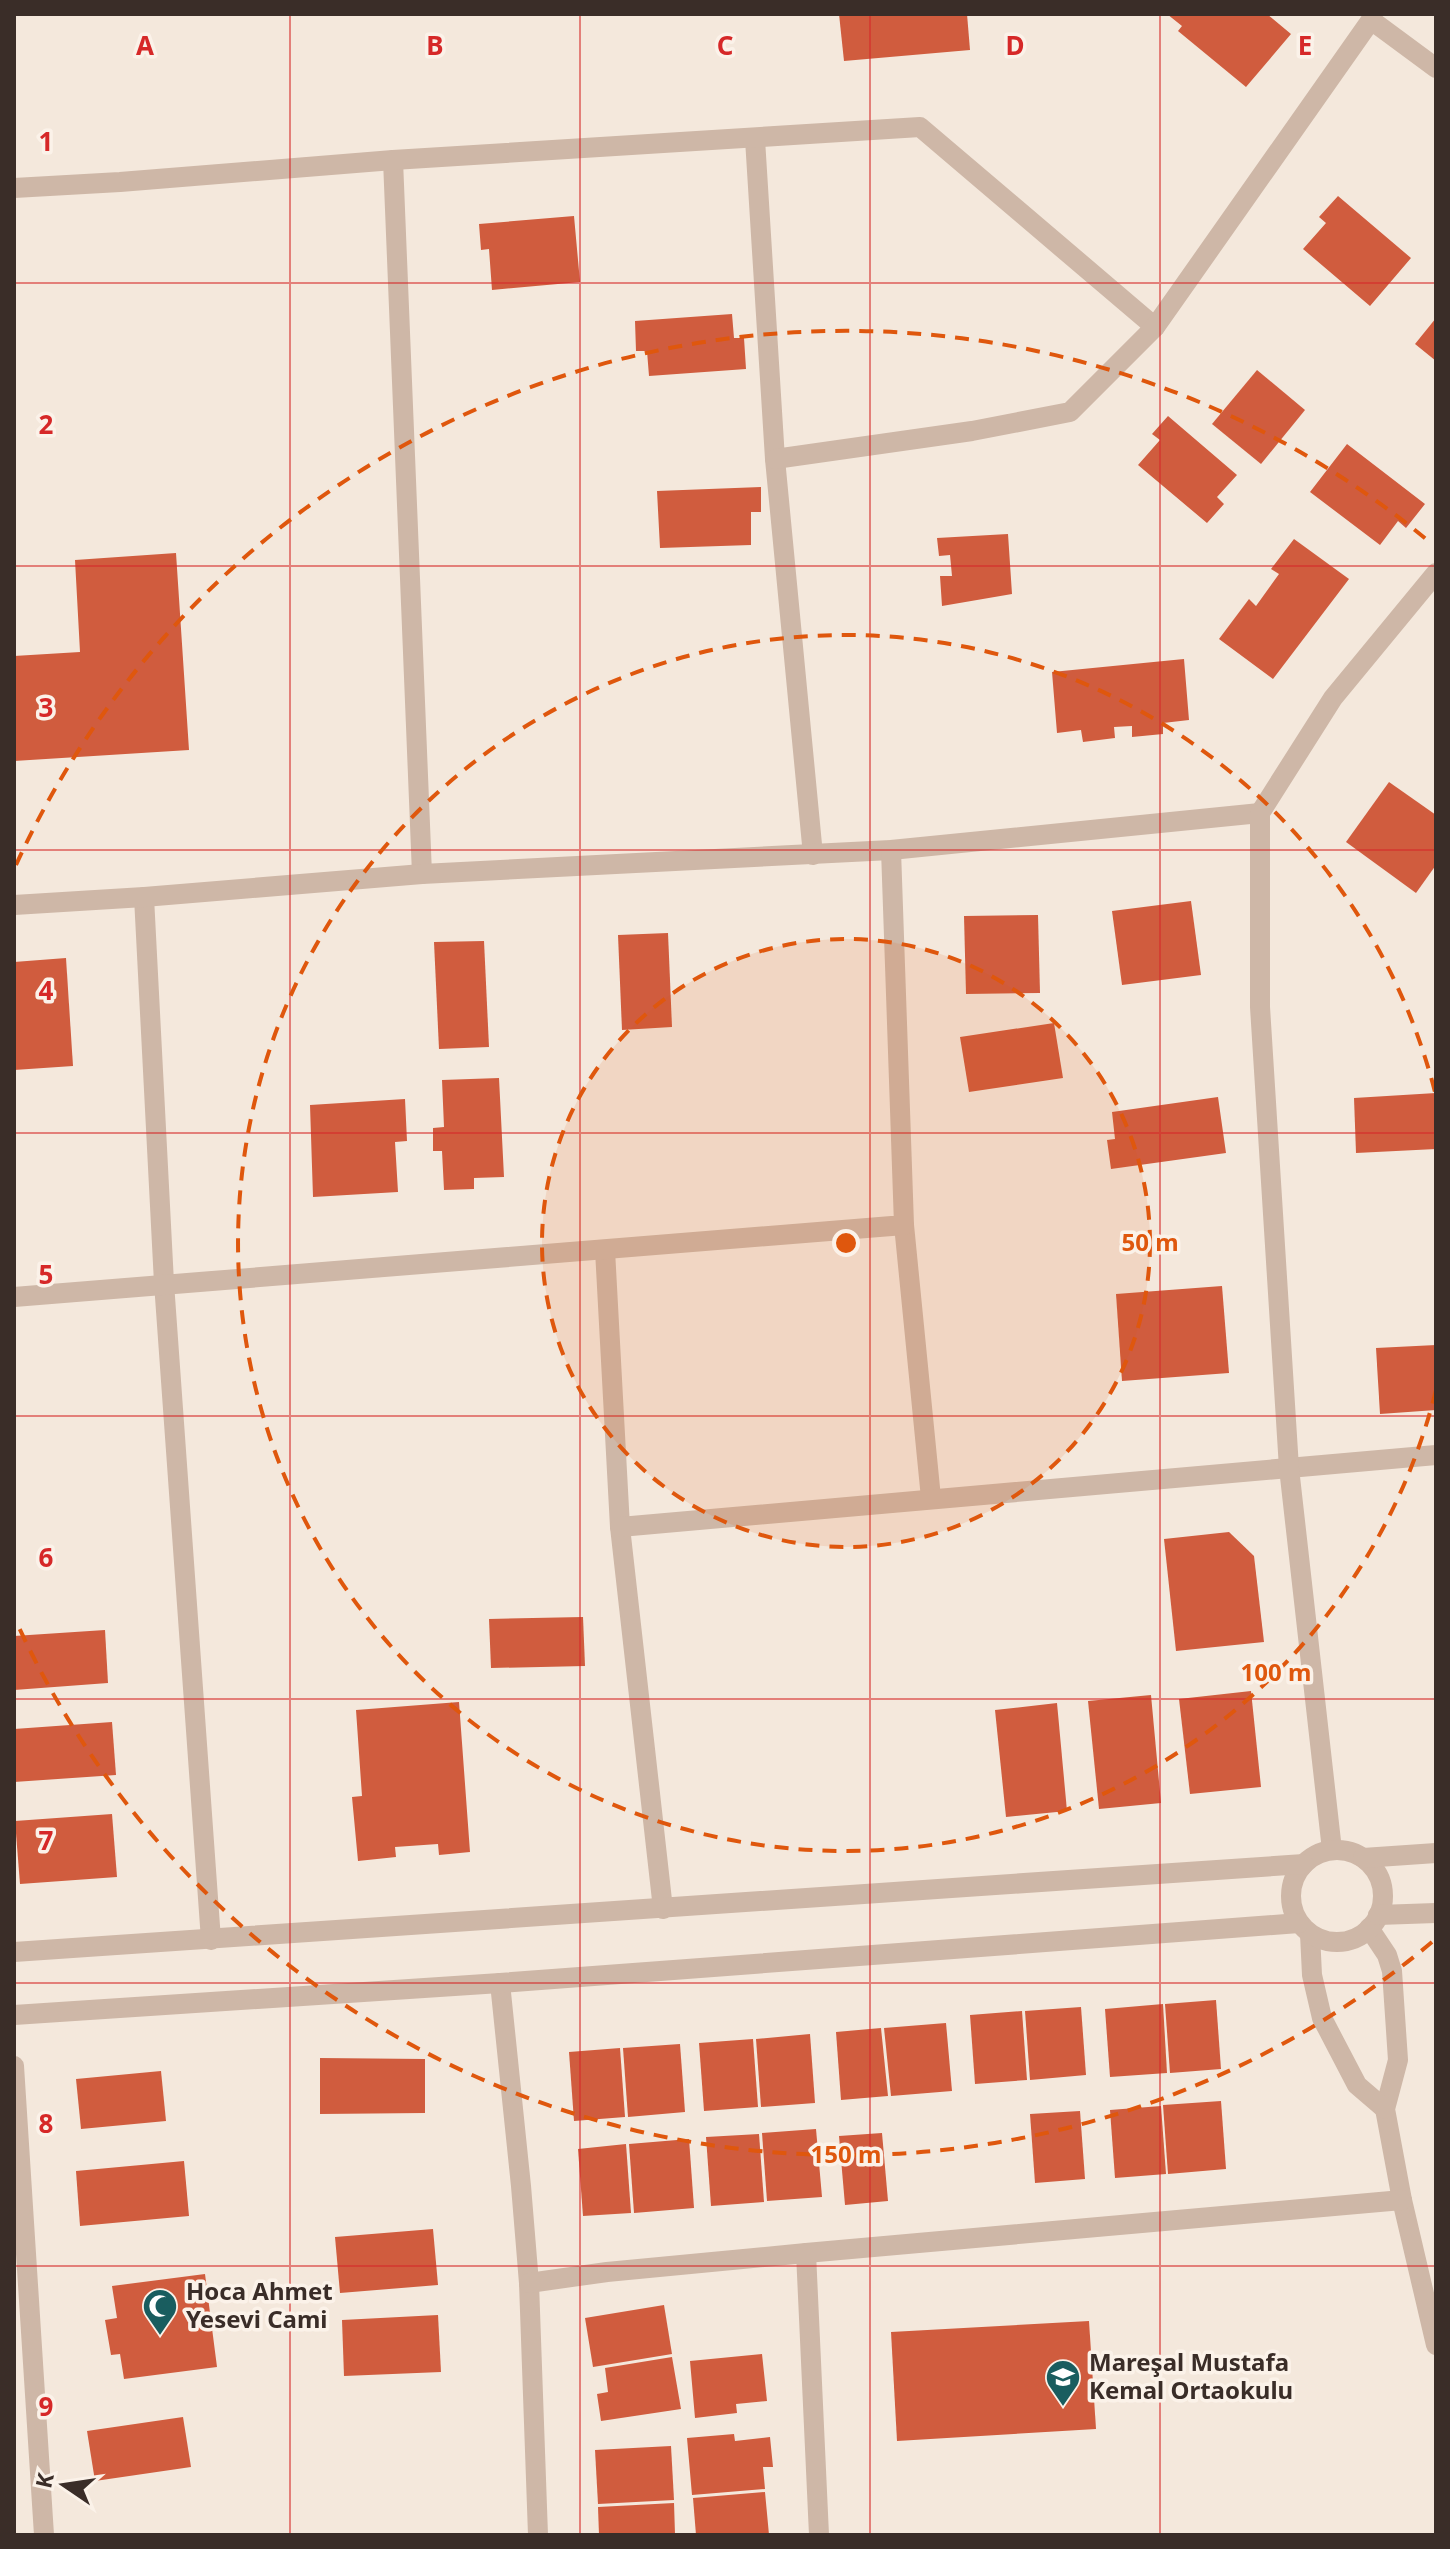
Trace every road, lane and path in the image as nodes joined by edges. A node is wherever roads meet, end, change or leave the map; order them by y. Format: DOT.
graph roads {
  1 [pos="1367,17"];
  2 [pos="1436,68"];
  3 [pos="755,139"];
  4 [pos="393,160"];
  5 [pos="14,188"];
  6 [pos="1155,327"];
  7 [pos="775,459"];
  8 [pos="1436,573"];
  9 [pos="1260,813"];
  10 [pos="891,850"];
  11 [pos="813,855"];
  12 [pos="422,874"];
  13 [pos="144,897"];
  14 [pos="14,905"];
  15 [pos="904,1225"];
  16 [pos="605,1250"];
  17 [pos="164,1283"];
  18 [pos="14,1297"];
  19 [pos="1436,1455"];
  20 [pos="1289,1468"];
  21 [pos="931,1498"];
  22 [pos="620,1527"];
  23 [pos="1332,1850"];
  24 [pos="1436,1853"];
  25 [pos="1363,1858"];
  26 [pos="1304,1864"];
  27 [pos="663,1909"];
  28 [pos="1436,1913"];
  29 [pos="1374,1922"];
  30 [pos="1305,1928"];
  31 [pos="211,1940"];
  32 [pos="14,1952"];
  33 [pos="500,1983"];
  34 [pos="14,2015"];
  35 [pos="14,2066"];
  36 [pos="1385,2109"];
  37 [pos="1402,2200"];
  38 [pos="806,2253"];
  39 [pos="529,2283"];
  40 [pos="1436,2345"];
  41 [pos="44,2535"];
  42 [pos="538,2535"];
  43 [pos="819,2535"];
  1 -- 2 [label="street"];
  1 -- 6 [label="street"];
  3 -- 4 [label="street"];
  3 -- 6 [label="street"];
  3 -- 7 [label="street"];
  4 -- 5 [label="street"];
  4 -- 12 [label="street"];
  6 -- 7 [label="street"];
  7 -- 11 [label="street"];
  8 -- 9 [label="street"];
  9 -- 10 [label="street"];
  9 -- 20 [label="street"];
  10 -- 11 [label="street"];
  10 -- 15 [label="street"];
  11 -- 12 [label="street"];
  12 -- 13 [label="street"];
  13 -- 14 [label="street"];
  13 -- 17 [label="street"];
  15 -- 16 [label="street"];
  15 -- 21 [label="street"];
  16 -- 17 [label="street"];
  16 -- 22 [label="street"];
  17 -- 18 [label="street"];
  17 -- 31 [label="street"];
  19 -- 20 [label="street"];
  20 -- 21 [label="street"];
  20 -- 23 [label="street"];
  21 -- 22 [label="street"];
  22 -- 27 [label="street"];
  23 -- 25 [label="street"];
  23 -- 26 [label="street"];
  24 -- 25 [label="street"];
  25 -- 29 [label="street"];
  26 -- 27 [label="street"];
  26 -- 30 [label="street"];
  27 -- 31 [label="street"];
  28 -- 29 [label="street"];
  29 -- 30 [label="street"];
  29 -- 36 [label="street"];
  30 -- 33 [label="street"];
  30 -- 36 [label="street"];
  31 -- 32 [label="street"];
  33 -- 34 [label="street"];
  33 -- 39 [label="street"];
  35 -- 41 [label="street"];
  36 -- 37 [label="street"];
  37 -- 38 [label="street"];
  37 -- 40 [label="street"];
  38 -- 39 [label="street"];
  38 -- 43 [label="street"];
  39 -- 42 [label="street"];
}
